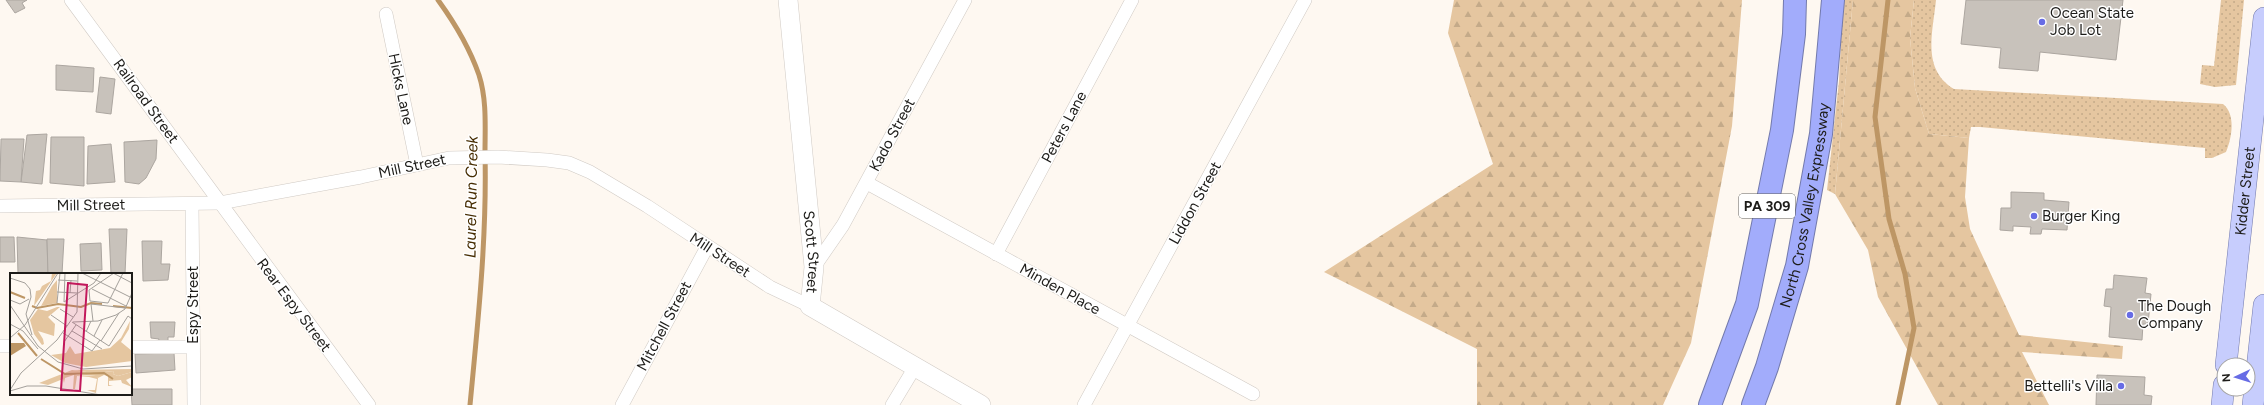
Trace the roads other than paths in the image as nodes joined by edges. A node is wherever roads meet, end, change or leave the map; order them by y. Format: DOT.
graph roads {
  1 [pos="71,0"];
  2 [pos="788,0"];
  3 [pos="965,0"];
  4 [pos="1132,0"];
  5 [pos="1305,0"];
  6 [pos="1795,0"];
  7 [pos="1832,0"];
  8 [pos="386,14"];
  9 [pos="2264,18"];
  10 [pos="417,165"];
  11 [pos="867,183"];
  12 [pos="220,203"];
  13 [pos="192,204"];
  14 [pos="0,206"];
  15 [pos="707,247"];
  16 [pos="996,254"];
  17 [pos="814,267"];
  18 [pos="2264,305"];
  19 [pos="810,306"];
  20 [pos="1127,326"];
  21 [pos="132,347"];
  22 [pos="193,347"];
  23 [pos="2227,357"];
  24 [pos="915,367"];
  25 [pos="1253,394"];
  26 [pos="194,405"];
  27 [pos="369,405"];
  28 [pos="622,405"];
  29 [pos="892,405"];
  30 [pos="981,405"];
  31 [pos="1084,405"];
  32 [pos="1710,405"];
  33 [pos="1753,405"];
  34 [pos="2253,405"];
  1 -- 12 [label="street, Railroad Street"];
  2 -- 17 [label="street, Scott Street"];
  3 -- 11 [label="street, Kado Street"];
  4 -- 16 [label="street, Peters Lane"];
  5 -- 20 [label="street, Liddon Street"];
  6 -- 32 [label="highway, PA 309"];
  7 -- 33 [label="highway, North Cross Valley Expressway / PA 309"];
  8 -- 10 [label="street, Hicks Lane"];
  9 -- 23 [label="main road, Kidder Street"];
  10 -- 12 [label="street, Mill Street"];
  10 -- 15 [label="street, Mill Street"];
  11 -- 16 [label="street, Minden Place"];
  11 -- 17 [label="street, Kado Street"];
  12 -- 13 [label="street, Mill Street"];
  12 -- 27 [label="street, Rear Espy Street"];
  13 -- 14 [label="street, Mill Street"];
  13 -- 22 [label="street, Espy Street"];
  15 -- 19 [label="street, Mill Street"];
  15 -- 28 [label="street, Mitchell Street"];
  16 -- 20 [label="street, Minden Place"];
  17 -- 19 [label="street, Scott Street"];
  18 -- 34 [label="main road"];
  19 -- 24 [label="street, Scott Street"];
  20 -- 25 [label="street, Minden Place"];
  20 -- 31 [label="street, Liddon Street"];
  21 -- 22 [label="street"];
  22 -- 26 [label="street, Espy Street"];
  24 -- 29 [label="street"];
  24 -- 30 [label="street, Scott Street"];
}
